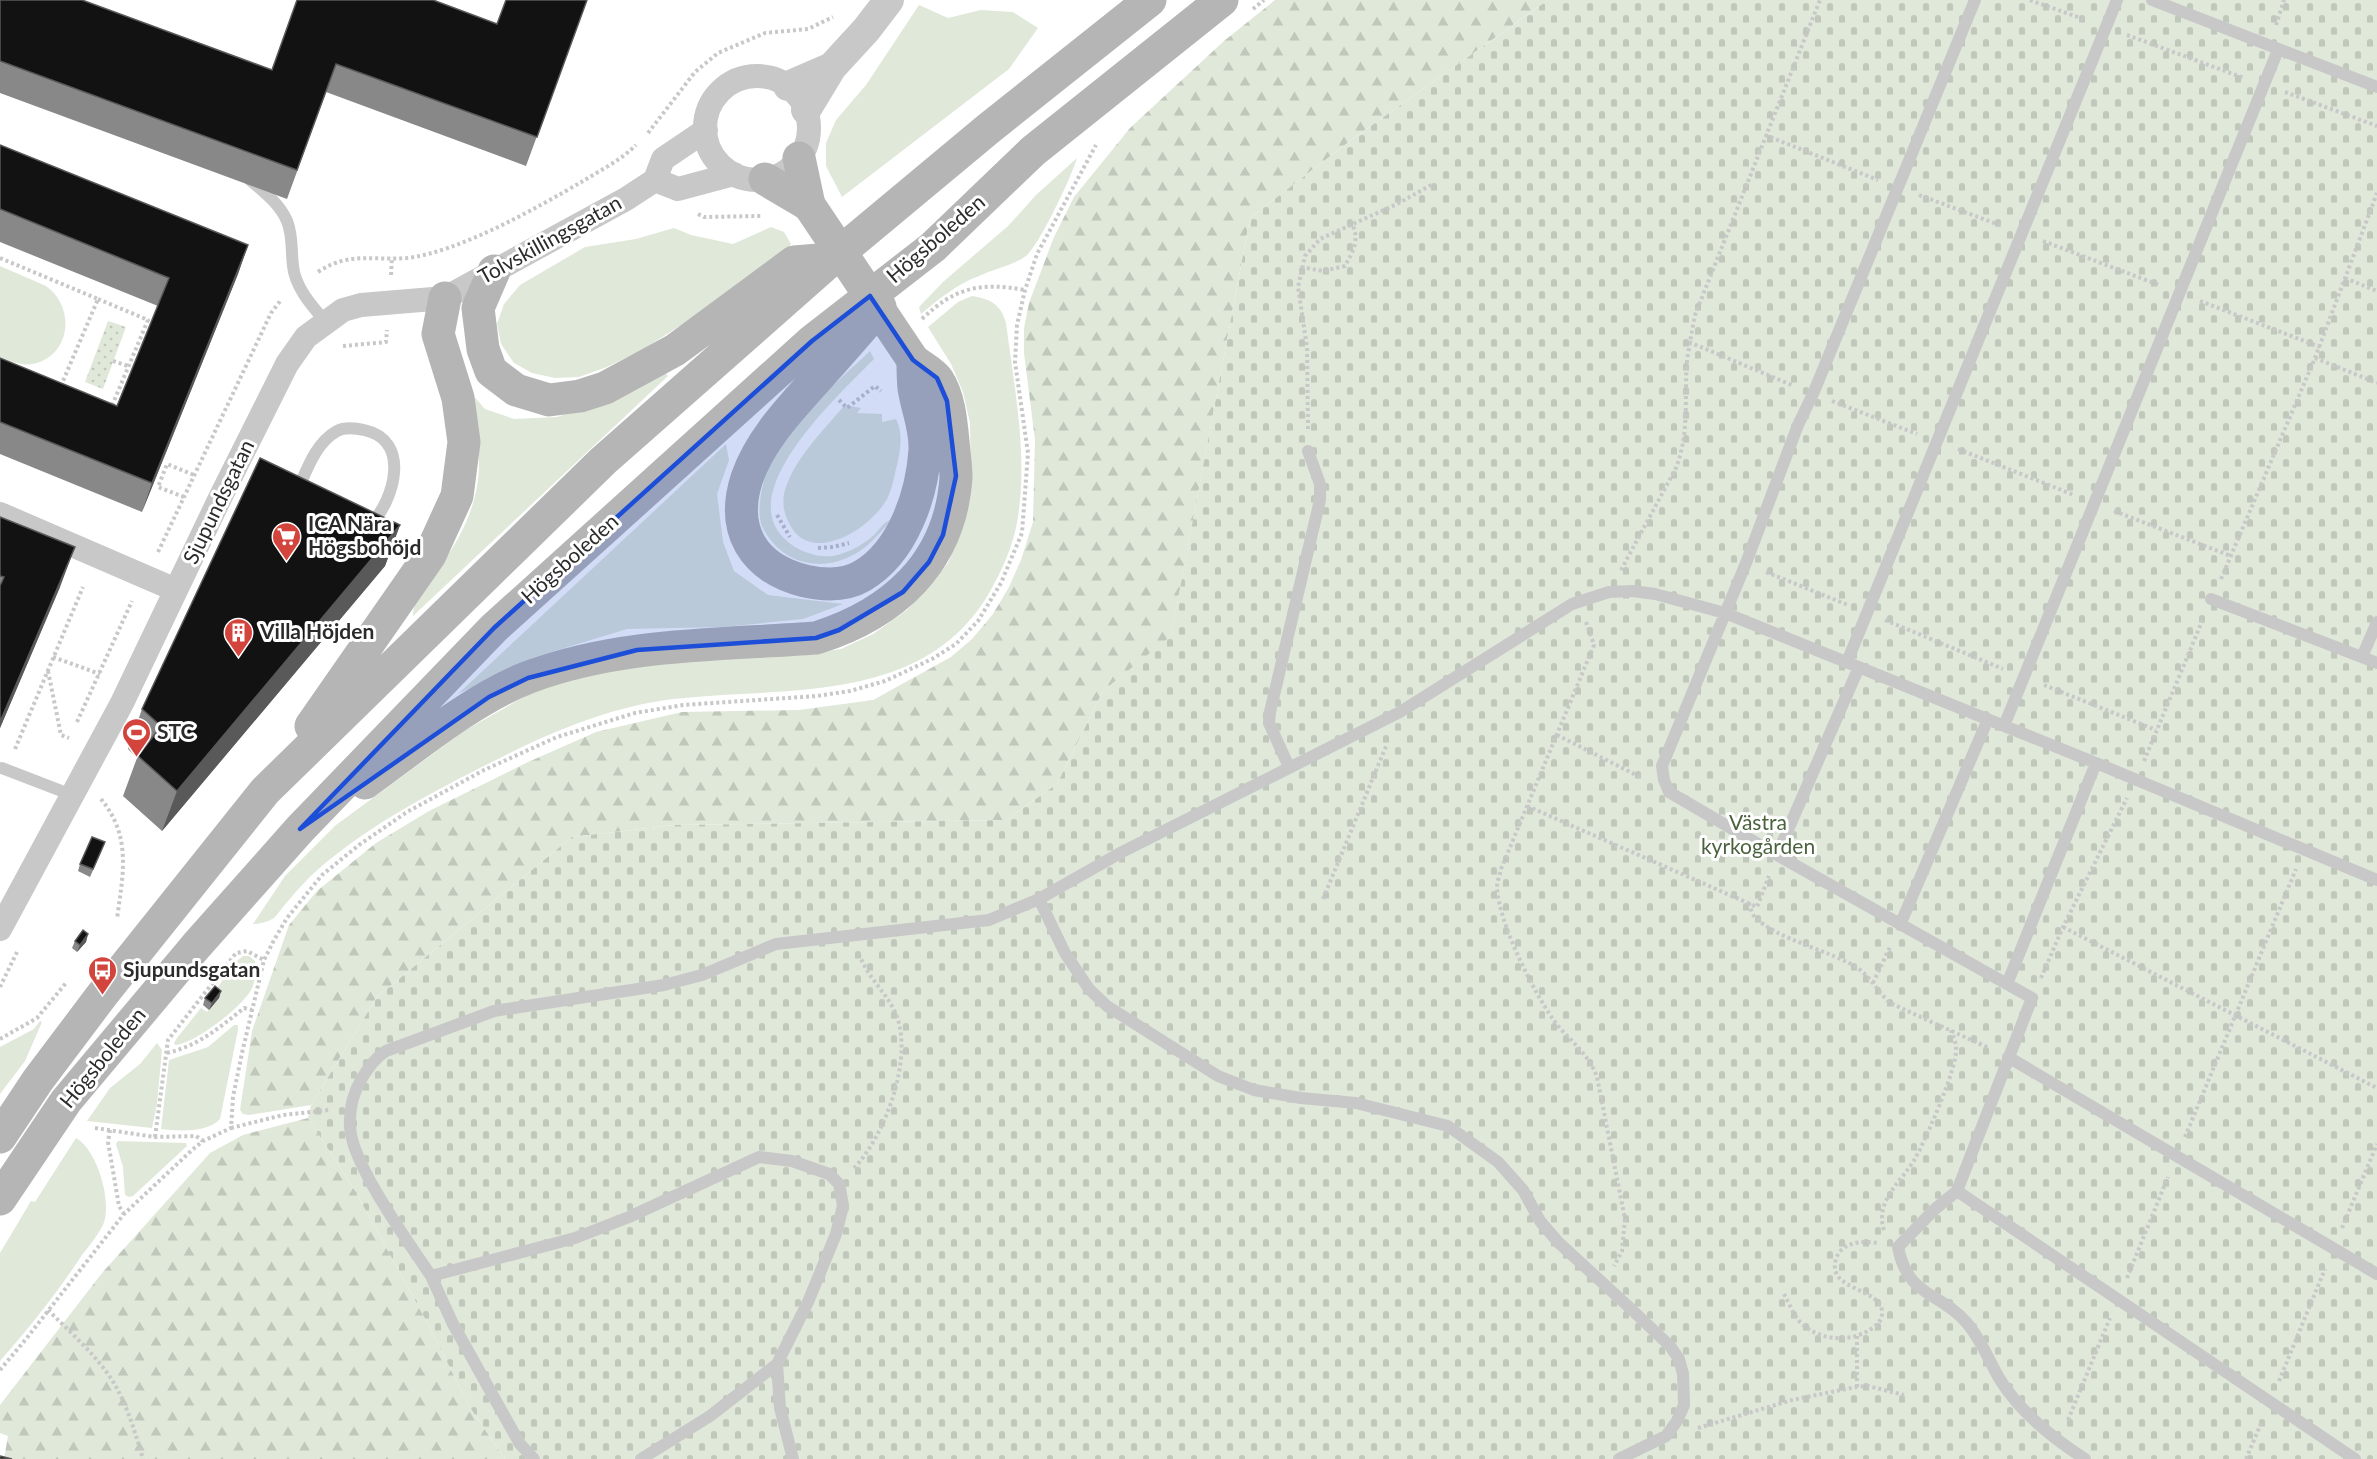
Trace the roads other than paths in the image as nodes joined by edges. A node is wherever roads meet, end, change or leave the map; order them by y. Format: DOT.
graph roads {
  1 [pos="889,0"];
  2 [pos="1150,0"];
  3 [pos="1976,0"];
  4 [pos="2117,0"];
  5 [pos="2152,0"];
  6 [pos="1233,7"];
  7 [pos="2278,50"];
  8 [pos="832,67"];
  9 [pos="788,86"];
  10 [pos="2377,87"];
  11 [pos="806,110"];
  12 [pos="706,130"];
  13 [pos="799,158"];
  14 [pos="750,176"];
  15 [pos="250,180"];
  16 [pos="655,180"];
  17 [pos="809,205"];
  18 [pos="933,246"];
  19 [pos="832,259"];
  20 [pos="494,271"];
  21 [pos="445,298"];
  22 [pos="325,321"];
  23 [pos="913,360"];
  24 [pos="1308,451"];
  25 [pos="297,494"];
  26 [pos="0,514"];
  27 [pos="349,515"];
  28 [pos="176,590"];
  29 [pos="2211,599"];
  30 [pos="1725,613"];
  31 [pos="2377,622"];
  32 [pos="2362,657"];
  33 [pos="1846,662"];
  34 [pos="2377,663"];
  35 [pos="1859,667"];
  36 [pos="1988,719"];
  37 [pos="2004,726"];
  38 [pos="2096,762"];
  39 [pos="1289,767"];
  40 [pos="4,769"];
  41 [pos="265,791"];
  42 [pos="72,795"];
  43 [pos="300,829"];
  44 [pos="1777,855"];
  45 [pos="2377,880"];
  46 [pos="1039,899"];
  47 [pos="1900,925"];
  48 [pos="0,929"];
  49 [pos="2007,984"];
  50 [pos="2008,1057"];
  51 [pos="0,1137"];
  52 [pos="1957,1191"];
  53 [pos="0,1199"];
  54 [pos="2377,1274"];
  55 [pos="431,1276"];
  56 [pos="777,1365"];
  57 [pos="534,1459"];
  58 [pos="641,1459"];
  59 [pos="793,1459"];
  60 [pos="1620,1459"];
  61 [pos="2085,1459"];
  62 [pos="2355,1459"];
  1 -- 8 [label="street"];
  2 -- 19 [label="main road, Högsboleden"];
  3 -- 30 [label="lane"];
  4 -- 33 [label="lane"];
  5 -- 7 [label="lane"];
  6 -- 18 [label="main road, Högsboleden"];
  7 -- 10 [label="lane"];
  7 -- 37 [label="lane"];
  8 -- 9 [label="street"];
  8 -- 11 [label="street"];
  9 -- 11 [label="street"];
  9 -- 12 [label="street"];
  11 -- 13 [label="street"];
  12 -- 14 [label="street"];
  12 -- 16 [label="street, Tolvskillingsgatan"];
  13 -- 14 [label="street"];
  13 -- 17 [label="main road"];
  14 -- 16 [label="street"];
  14 -- 17 [label="main road"];
  15 -- 22 [label="lane"];
  16 -- 20 [label="street, Tolvskillingsgatan"];
  17 -- 23 [label="main road, bridge"];
  18 -- 23 [label="main road"];
  18 -- 43 [label="main road, Högsboleden"];
  19 -- 20 [label="main road"];
  19 -- 41 [label="main road, Högsboleden"];
  20 -- 21 [label="street, Tolvskillingsgatan"];
  21 -- 22 [label="street, Sjupundsgatan"];
  21 -- 41 [label="main road"];
  22 -- 28 [label="street, Sjupundsgatan"];
  23 -- 43 [label="main road"];
  24 -- 39 [label="lane"];
  25 -- 27 [label="lane"];
  26 -- 28 [label="street"];
  28 -- 42 [label="street, Sjupundsgatan"];
  29 -- 32 [label="lane"];
  30 -- 33 [label="lane"];
  30 -- 39 [label="lane"];
  30 -- 44 [label="lane"];
  31 -- 32 [label="lane"];
  32 -- 34 [label="lane"];
  33 -- 35 [label="lane"];
  35 -- 36 [label="lane"];
  35 -- 44 [label="lane"];
  36 -- 37 [label="lane"];
  36 -- 47 [label="lane"];
  37 -- 38 [label="lane"];
  38 -- 45 [label="lane"];
  38 -- 49 [label="lane"];
  39 -- 46 [label="lane"];
  40 -- 42 [label="lane"];
  41 -- 51 [label="main road, Högsboleden"];
  42 -- 48 [label="street, Sjupundsgatan"];
  43 -- 53 [label="main road, Högsboleden"];
  44 -- 47 [label="lane"];
  46 -- 55 [label="lane"];
  46 -- 60 [label="lane"];
  47 -- 49 [label="lane"];
  49 -- 50 [label="lane"];
  50 -- 52 [label="lane"];
  50 -- 54 [label="lane"];
  52 -- 61 [label="lane"];
  52 -- 62 [label="lane"];
  55 -- 56 [label="lane"];
  55 -- 57 [label="lane"];
  56 -- 58 [label="lane"];
  56 -- 59 [label="lane"];
}
